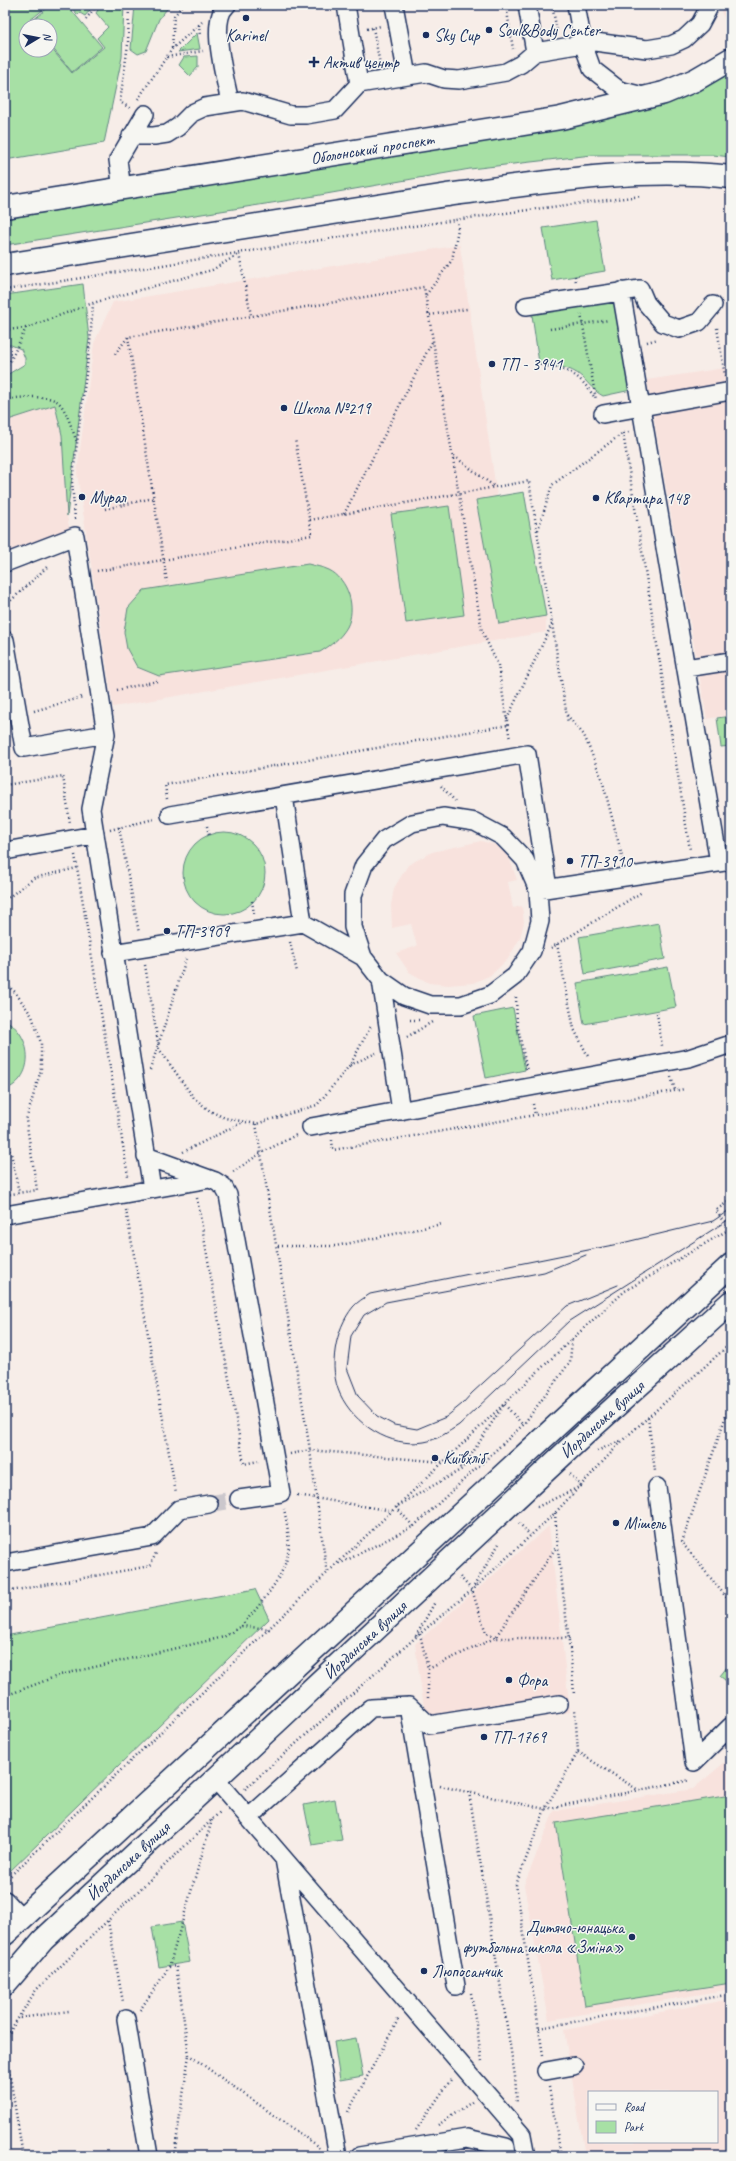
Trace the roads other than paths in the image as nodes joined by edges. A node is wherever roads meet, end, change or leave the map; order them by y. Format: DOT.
graph roads {
  1 [pos="227,5"];
  2 [pos="346,5"];
  3 [pos="394,5"];
  4 [pos="527,5"];
  5 [pos="576,5"];
  6 [pos="708,5"];
  7 [pos="583,44"];
  8 [pos="535,52"];
  9 [pos="731,59"];
  10 [pos="407,76"];
  11 [pos="359,84"];
  12 [pos="649,97"];
  13 [pos="230,103"];
  14 [pos="145,114"];
  15 [pos="131,136"];
  16 [pos="731,177"];
  17 [pos="122,189"];
  18 [pos="5,207"];
  19 [pos="5,265"];
  20 [pos="622,291"];
  21 [pos="713,305"];
  22 [pos="526,306"];
  23 [pos="729,386"];
  24 [pos="641,407"];
  25 [pos="603,414"];
  26 [pos="5,563"];
  27 [pos="5,640"];
  28 [pos="731,661"];
  29 [pos="686,668"];
  30 [pos="100,735"];
  31 [pos="284,796"];
  32 [pos="170,815"];
  33 [pos="94,835"];
  34 [pos="5,851"];
  35 [pos="725,862"];
  36 [pos="543,889"];
  37 [pos="303,923"];
  38 [pos="113,953"];
  39 [pos="363,958"];
  40 [pos="381,980"];
  41 [pos="731,1044"];
  42 [pos="401,1111"];
  43 [pos="311,1127"];
  44 [pos="146,1156"];
  45 [pos="210,1179"];
  46 [pos="152,1189"];
  47 [pos="5,1215"];
  48 [pos="731,1265"];
  49 [pos="731,1302"];
  50 [pos="657,1487"];
  51 [pos="239,1499"];
  52 [pos="209,1504"];
  53 [pos="5,1563"];
  54 [pos="569,1703"];
  55 [pos="409,1706"];
  56 [pos="731,1726"];
  57 [pos="216,1780"];
  58 [pos="248,1818"];
  59 [pos="284,1859"];
  60 [pos="5,1900"];
  61 [pos="23,1919"];
  62 [pos="5,1934"];
  63 [pos="5,1984"];
  64 [pos="456,1986"];
  65 [pos="126,2024"];
  66 [pos="574,2066"];
  67 [pos="546,2071"];
  68 [pos="331,2154"];
  69 [pos="149,2156"];
  70 [pos="359,2156"];
  71 [pos="507,2156"];
  72 [pos="526,2156"];
  1 -- 13 [label="lane"];
  2 -- 11 [label="lane"];
  3 -- 10 [label="lane"];
  4 -- 8 [label="lane"];
  5 -- 7 [label="lane"];
  6 -- 7 [label="lane"];
  7 -- 8 [label="lane"];
  7 -- 12 [label="lane"];
  8 -- 10 [label="lane"];
  9 -- 12 [label="main road, Оболонський проспект"];
  10 -- 11 [label="lane"];
  11 -- 13 [label="lane"];
  12 -- 17 [label="main road, Оболонський проспект"];
  13 -- 15 [label="lane"];
  14 -- 15 [label="lane"];
  15 -- 17 [label="lane"];
  16 -- 19 [label="main road"];
  17 -- 18 [label="main road, Оболонський проспект"];
  20 -- 21 [label="lane"];
  20 -- 22 [label="lane"];
  20 -- 24 [label="lane"];
  23 -- 24 [label="lane"];
  24 -- 25 [label="lane"];
  24 -- 29 [label="lane"];
  26 -- 30 [label="lane"];
  27 -- 30 [label="lane"];
  28 -- 29 [label="lane"];
  29 -- 35 [label="lane"];
  30 -- 33 [label="lane"];
  31 -- 32 [label="lane"];
  31 -- 36 [label="lane"];
  31 -- 37 [label="lane"];
  33 -- 34 [label="lane"];
  33 -- 38 [label="lane"];
  35 -- 36 [label="lane"];
  36 -- 39 [label="lane"];
  36 -- 40 [label="lane"];
  37 -- 38 [label="lane"];
  37 -- 39 [label="lane"];
  38 -- 44 [label="lane"];
  39 -- 40 [label="lane"];
  40 -- 42 [label="lane"];
  41 -- 42 [label="lane"];
  42 -- 43 [label="lane"];
  44 -- 45 [label="lane"];
  44 -- 46 [label="lane"];
  45 -- 46 [label="lane"];
  45 -- 51 [label="lane"];
  46 -- 47 [label="lane"];
  48 -- 61 [label="main road, Йорданська вулиця"];
  49 -- 57 [label="main road, Йорданська вулиця"];
  50 -- 56 [label="lane"];
  52 -- 53 [label="lane"];
  54 -- 55 [label="lane"];
  55 -- 58 [label="lane"];
  55 -- 64 [label="lane"];
  57 -- 58 [label="lane"];
  57 -- 63 [label="main road, Йорданська вулиця"];
  58 -- 59 [label="lane"];
  59 -- 68 [label="lane"];
  59 -- 72 [label="lane"];
  60 -- 61 [label="lane"];
  61 -- 62 [label="main road, Йорданська вулиця"];
  65 -- 69 [label="lane"];
  66 -- 67 [label="lane"];
  70 -- 71 [label="lane"];
}
